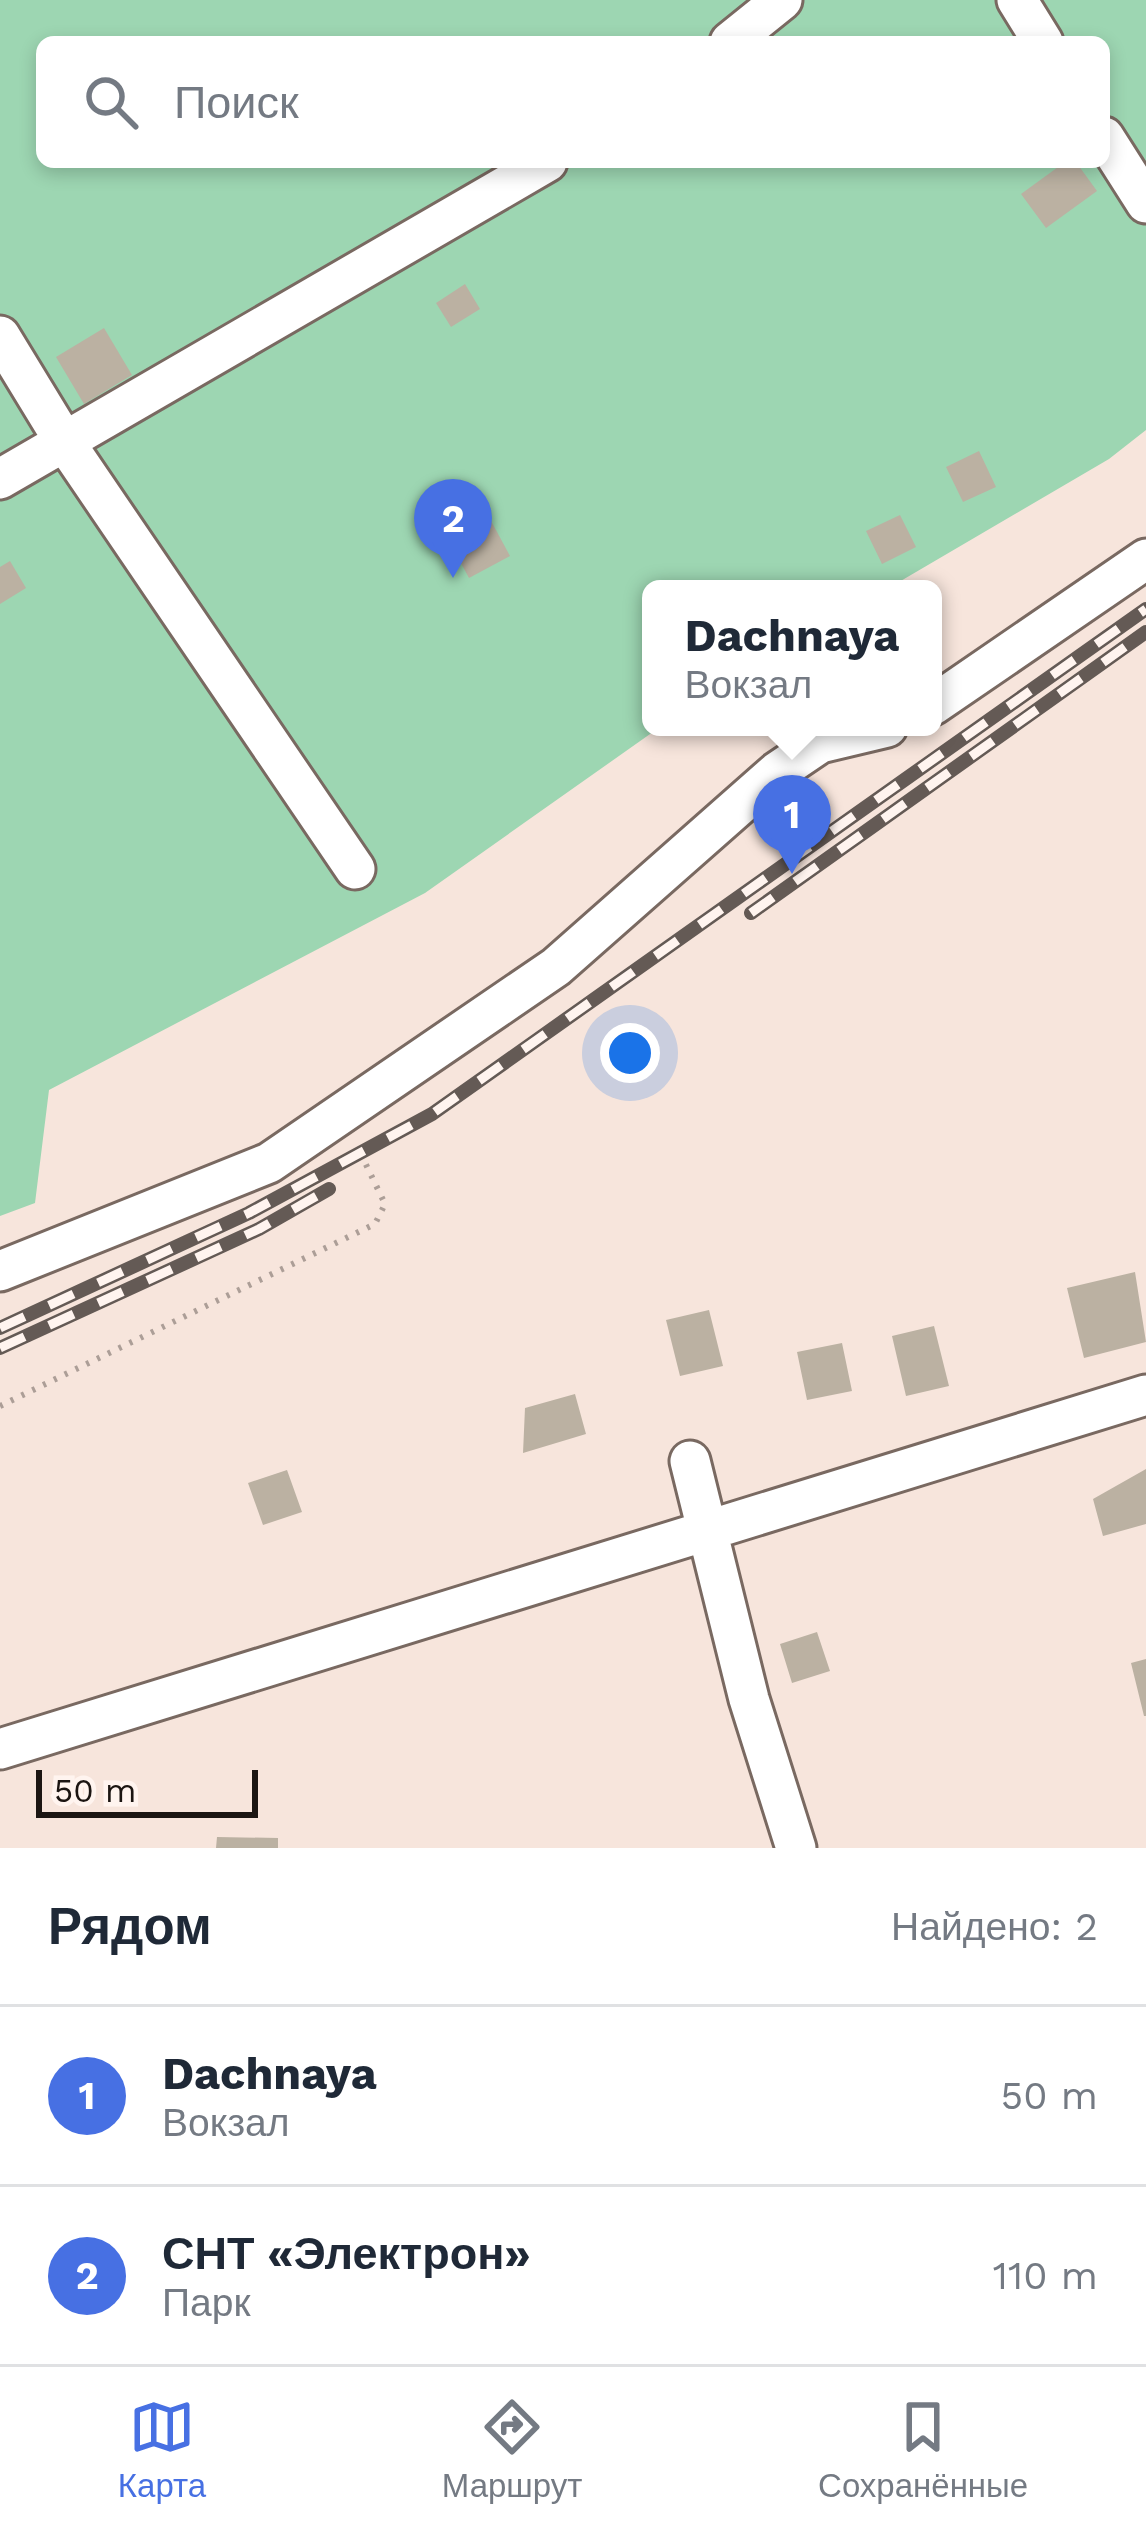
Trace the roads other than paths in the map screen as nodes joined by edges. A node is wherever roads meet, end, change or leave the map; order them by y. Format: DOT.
graph roads {
  1 [pos="782,0"];
  2 [pos="1017,0"];
  3 [pos="737,36"];
  4 [pos="1039,36"];
  5 [pos="1110,146"];
  6 [pos="537,168"];
  7 [pos="1146,203"];
  8 [pos="0,336"];
  9 [pos="64,441"];
  10 [pos="0,479"];
  11 [pos="1146,559"];
  12 [pos="942,699"];
  13 [pos="849,736"];
  14 [pos="355,869"];
  15 [pos="0,1271"];
  16 [pos="1146,1394"];
  17 [pos="691,1461"];
  18 [pos="708,1534"];
  19 [pos="0,1749"];
  20 [pos="796,1848"];
  1 -- 3 [label="street"];
  2 -- 4 [label="street"];
  5 -- 7 [label="street"];
  6 -- 9 [label="street"];
  8 -- 9 [label="street"];
  9 -- 10 [label="street"];
  9 -- 14 [label="street"];
  11 -- 12 [label="street"];
  13 -- 15 [label="street"];
  16 -- 18 [label="street"];
  17 -- 18 [label="street"];
  18 -- 19 [label="street"];
  18 -- 20 [label="street"];
}
